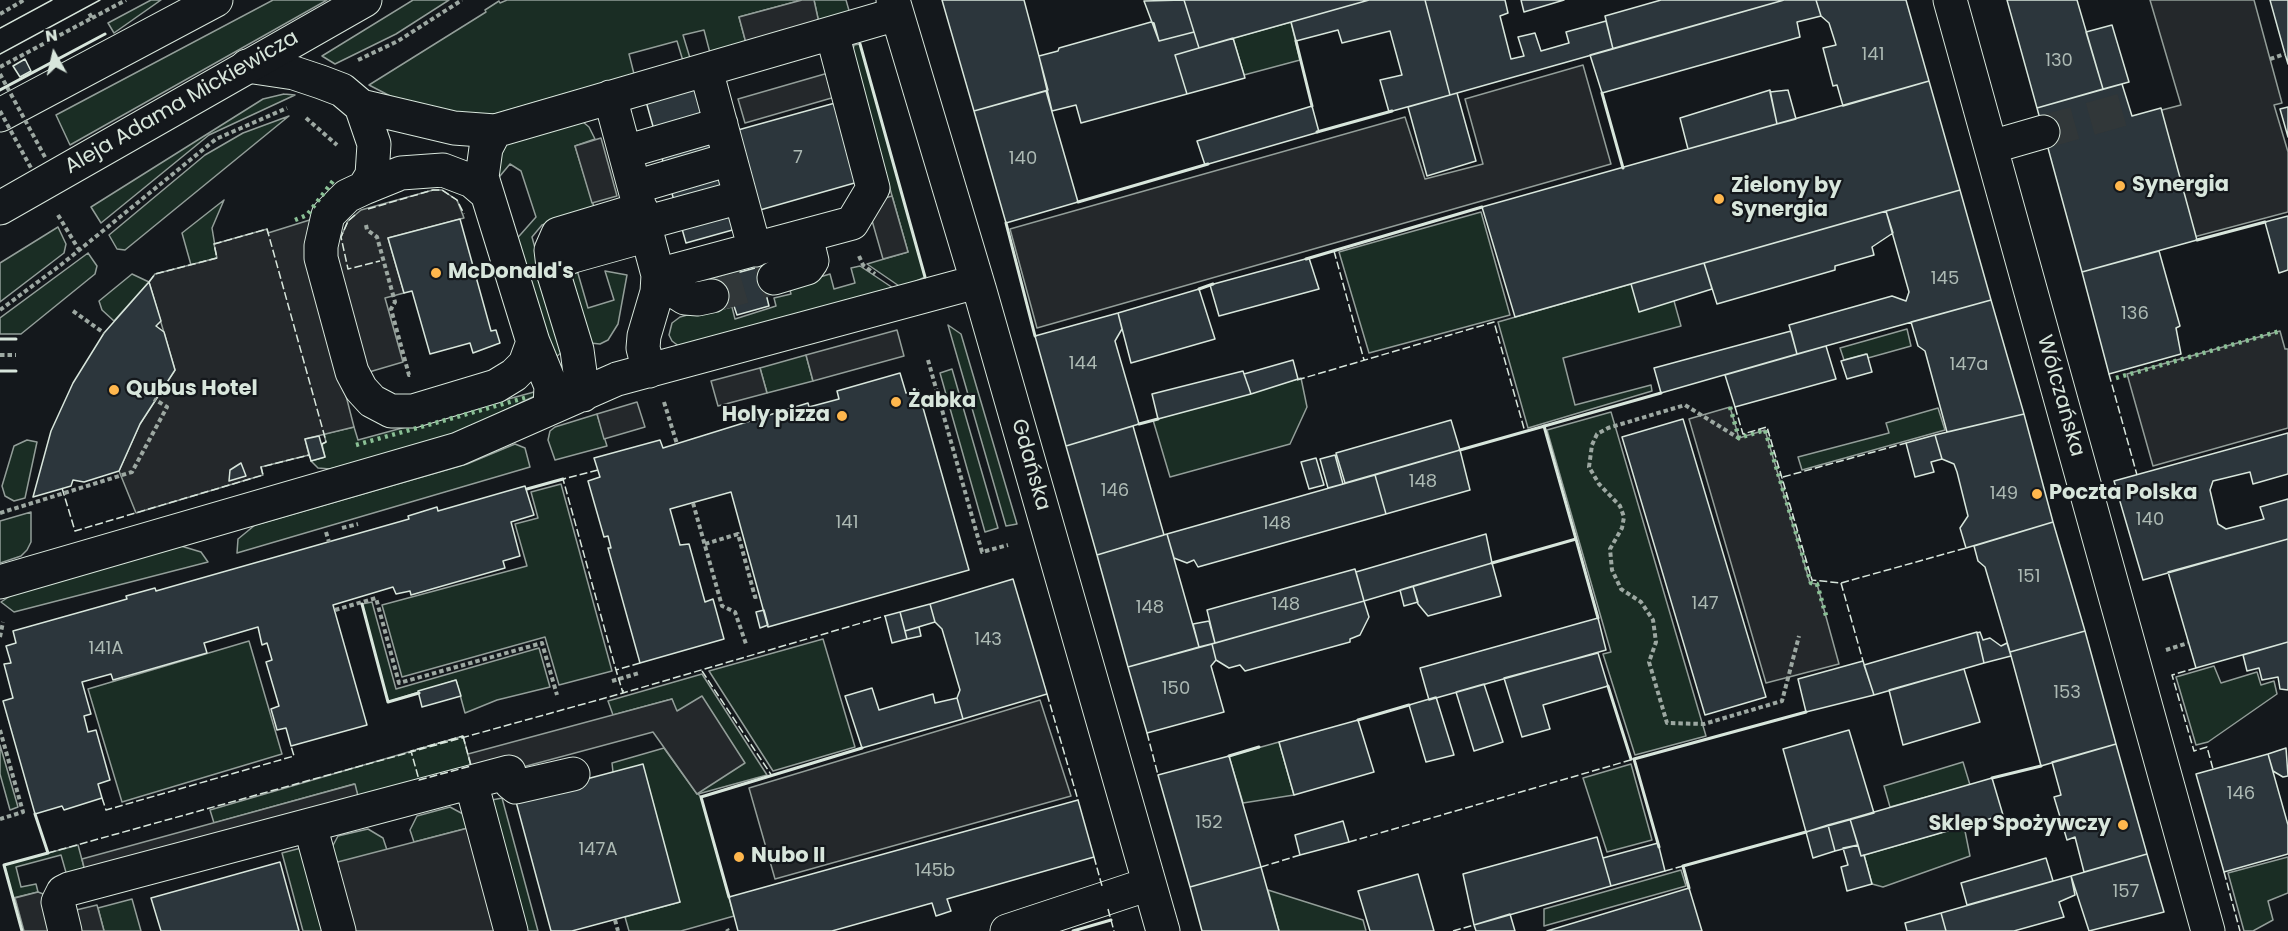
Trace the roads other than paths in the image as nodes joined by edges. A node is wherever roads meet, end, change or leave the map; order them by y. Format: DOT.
graph roads {
  1 [pos="186,0"];
  2 [pos="216,0"];
  3 [pos="365,0"];
  4 [pos="1950,0"];
  5 [pos="895,7"];
  6 [pos="832,33"];
  7 [pos="138,41"];
  8 [pos="248,66"];
  9 [pos="361,106"];
  10 [pos="0,113"];
  11 [pos="495,131"];
  12 [pos="2043,132"];
  13 [pos="726,143"];
  14 [pos="1991,147"];
  15 [pos="635,188"];
  16 [pos="360,189"];
  17 [pos="486,193"];
  18 [pos="0,208"];
  19 [pos="806,236"];
  20 [pos="755,250"];
  21 [pos="774,278"];
  22 [pos="976,282"];
  23 [pos="711,296"];
  24 [pos="533,342"];
  25 [pos="652,370"];
  26 [pos="583,395"];
  27 [pos="550,408"];
  28 [pos="0,582"];
  29 [pos="573,774"];
  30 [pos="471,782"];
  31 [pos="310,825"];
  32 [pos="176,879"];
  33 [pos="98,881"];
  34 [pos="1149,884"];
  35 [pos="65,931"];
  36 [pos="339,931"];
  37 [pos="511,931"];
  38 [pos="1006,931"];
  39 [pos="1163,931"];
  40 [pos="2208,931"];
  1 -- 7 [label="street"];
  2 -- 7 [label="street"];
  3 -- 8 [label="street, Aleja Adama Mickiewicza"];
  4 -- 14 [label="street, Wólczańska"];
  5 -- 6 [label="street"];
  5 -- 22 [label="street, Gdańska"];
  6 -- 13 [label="street"];
  6 -- 19 [label="street"];
  7 -- 10 [label="street"];
  8 -- 9 [label="street"];
  8 -- 18 [label="street, Aleja Adama Mickiewicza"];
  9 -- 11 [label="street"];
  9 -- 16 [label="street"];
  11 -- 15 [label="street"];
  11 -- 17 [label="street"];
  12 -- 14 [label="street"];
  13 -- 15 [label="street"];
  13 -- 15 [label="street"];
  13 -- 15 [label="street"];
  13 -- 20 [label="street"];
  14 -- 40 [label="street, Wólczańska"];
  15 -- 20 [label="street"];
  15 -- 23 [label="street"];
  15 -- 25 [label="street"];
  15 -- 26 [label="street"];
  16 -- 17 [label="street"];
  16 -- 24 [label="street"];
  17 -- 24 [label="street"];
  19 -- 20 [label="street"];
  19 -- 21 [label="street"];
  22 -- 25 [label="street"];
  22 -- 34 [label="street, Gdańska"];
  24 -- 27 [label="street"];
  25 -- 26 [label="street"];
  26 -- 27 [label="street"];
  27 -- 28 [label="street"];
  29 -- 30 [label="street"];
  30 -- 31 [label="street"];
  30 -- 37 [label="street"];
  31 -- 33 [label="street"];
  31 -- 36 [label="street"];
  32 -- 33 [label="street"];
  33 -- 35 [label="street"];
  34 -- 38 [label="street"];
  34 -- 39 [label="street, Gdańska"];
}
